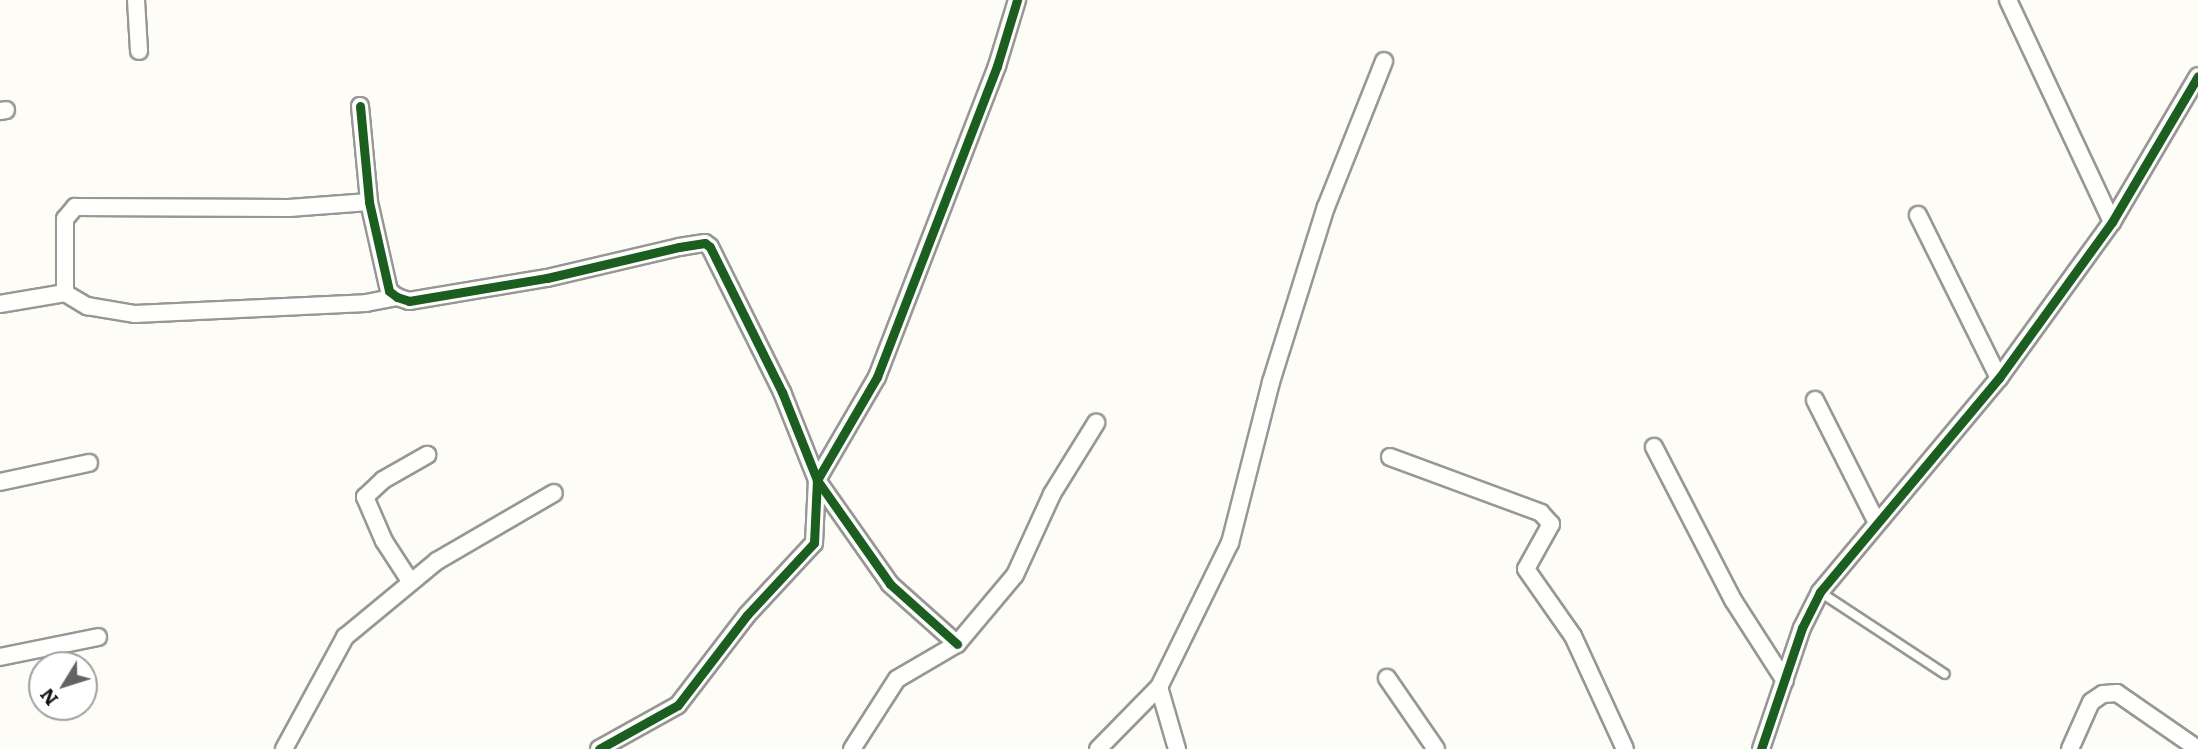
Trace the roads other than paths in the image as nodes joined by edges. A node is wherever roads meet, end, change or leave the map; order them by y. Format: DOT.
graph roads {
  1 [pos="136,0"];
  2 [pos="1017,0"];
  3 [pos="2008,0"];
  4 [pos="139,51"];
  5 [pos="1384,61"];
  6 [pos="2198,76"];
  7 [pos="360,106"];
  8 [pos="369,202"];
  9 [pos="1918,215"];
  10 [pos="2112,222"];
  11 [pos="65,293"];
  12 [pos="397,298"];
  13 [pos="0,304"];
  14 [pos="1999,377"];
  15 [pos="1815,400"];
  16 [pos="1096,423"];
  17 [pos="1654,447"];
  18 [pos="427,456"];
  19 [pos="1390,457"];
  20 [pos="89,463"];
  21 [pos="817,480"];
  22 [pos="0,482"];
  23 [pos="554,493"];
  24 [pos="1876,522"];
  25 [pos="410,581"];
  26 [pos="1820,592"];
  27 [pos="98,637"];
  28 [pos="957,644"];
  29 [pos="0,657"];
  30 [pos="1945,674"];
  31 [pos="1387,678"];
  32 [pos="1785,681"];
  33 [pos="1159,687"];
  34 [pos="284,749"];
  35 [pos="599,749"];
  36 [pos="852,749"];
  37 [pos="1098,749"];
  38 [pos="1177,749"];
  39 [pos="1437,749"];
  40 [pos="1625,749"];
  41 [pos="1761,749"];
  42 [pos="2070,749"];
  43 [pos="2198,749"];
  1 -- 4 [label="street"];
  2 -- 21 [label="street"];
  3 -- 10 [label="street"];
  5 -- 33 [label="street"];
  6 -- 10 [label="street"];
  7 -- 8 [label="street"];
  8 -- 11 [label="street"];
  8 -- 12 [label="street"];
  9 -- 14 [label="street"];
  10 -- 14 [label="street"];
  11 -- 12 [label="street"];
  11 -- 13 [label="street"];
  12 -- 21 [label="street"];
  14 -- 24 [label="street"];
  15 -- 24 [label="street"];
  16 -- 28 [label="street"];
  17 -- 32 [label="street"];
  18 -- 25 [label="street"];
  19 -- 40 [label="street"];
  20 -- 22 [label="street"];
  21 -- 28 [label="street"];
  21 -- 35 [label="street"];
  23 -- 25 [label="street"];
  24 -- 26 [label="street"];
  25 -- 34 [label="street"];
  26 -- 30 [label="lane"];
  26 -- 32 [label="street"];
  27 -- 29 [label="street"];
  28 -- 36 [label="street"];
  31 -- 39 [label="street"];
  32 -- 41 [label="street"];
  33 -- 37 [label="street"];
  33 -- 38 [label="street"];
  42 -- 43 [label="street"];
}
